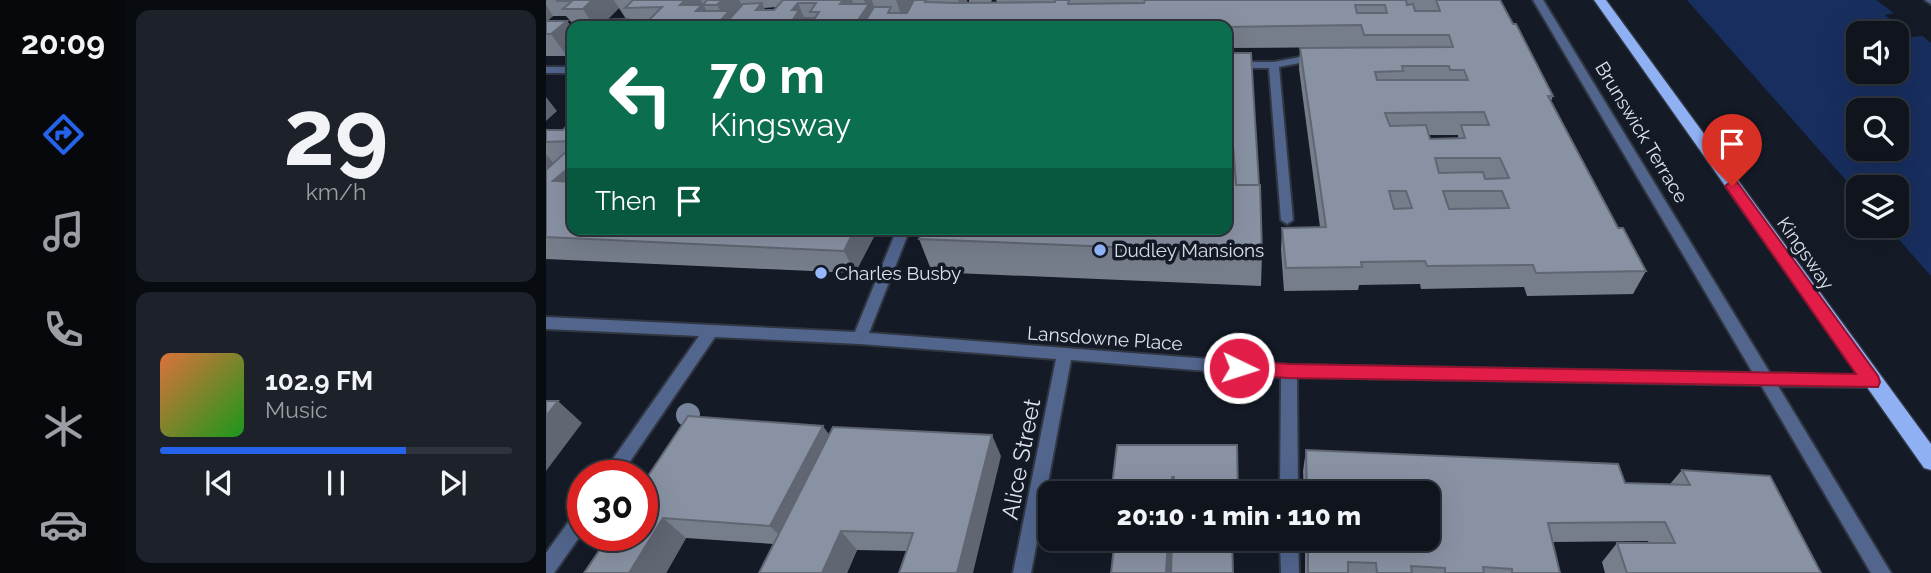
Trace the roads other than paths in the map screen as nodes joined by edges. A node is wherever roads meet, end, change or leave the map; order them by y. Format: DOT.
graph roads {
  1 [pos="1538,0"];
  2 [pos="1600,0"];
  3 [pos="1326,57"];
  4 [pos="1232,65"];
  5 [pos="1275,65"];
  6 [pos="546,70"];
  7 [pos="567,70"];
  8 [pos="1287,220"];
  9 [pos="902,235"];
  10 [pos="546,323"];
  11 [pos="710,332"];
  12 [pos="860,338"];
  13 [pos="1064,355"];
  14 [pos="1289,371"];
  15 [pos="1767,381"];
  16 [pos="1871,382"];
  17 [pos="622,460"];
  18 [pos="1931,461"];
  19 [pos="1289,481"];
  20 [pos="567,539"];
  21 [pos="1289,551"];
  22 [pos="546,569"];
  23 [pos="1022,573"];
  24 [pos="1290,573"];
  25 [pos="1882,573"];
  1 -- 15 [label="street, Brunswick Terrace"];
  2 -- 16 [label="main road, Kingsway"];
  3 -- 5 [label="street"];
  4 -- 5 [label="street"];
  5 -- 8 [label="street"];
  6 -- 7 [label="street"];
  9 -- 12 [label="street"];
  10 -- 11 [label="street, Lansdowne Place"];
  11 -- 12 [label="street, Lansdowne Place"];
  11 -- 17 [label="street"];
  12 -- 13 [label="street, Lansdowne Place"];
  13 -- 14 [label="street, Lansdowne Place"];
  13 -- 23 [label="street, Alice Street"];
  14 -- 15 [label="street, Lansdowne Place"];
  14 -- 19 [label="street"];
  15 -- 16 [label="street, Lansdowne Place"];
  15 -- 25 [label="street, Brunswick Terrace"];
  16 -- 18 [label="main road, Kingsway"];
  20 -- 22 [label="street"];
  21 -- 24 [label="street"];
}
